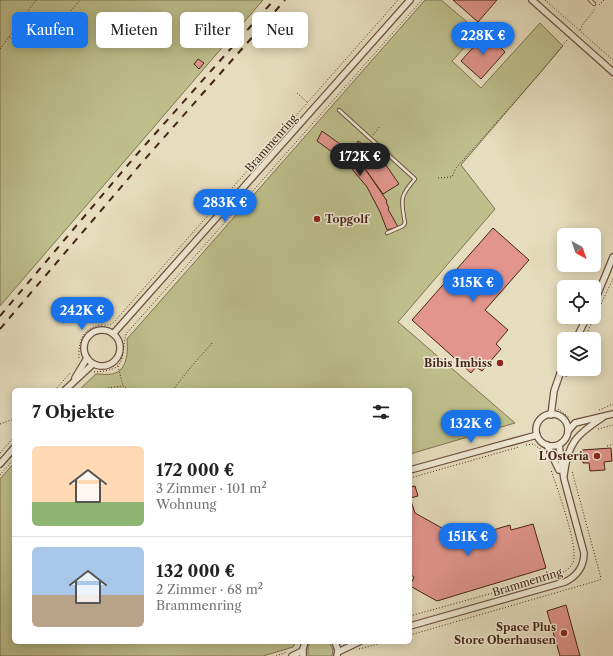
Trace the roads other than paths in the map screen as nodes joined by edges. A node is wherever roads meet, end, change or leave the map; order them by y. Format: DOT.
graph roads {
  1 [pos="410,0"];
  2 [pos="532,0"];
  3 [pos="590,0"];
  4 [pos="594,4"];
  5 [pos="613,72"];
  6 [pos="339,110"];
  7 [pos="387,233"];
  8 [pos="613,257"];
  9 [pos="601,286"];
  10 [pos="113,334"];
  11 [pos="87,358"];
  12 [pos="93,364"];
  13 [pos="559,376"];
  14 [pos="73,381"];
  15 [pos="67,388"];
  16 [pos="613,414"];
  17 [pos="550,415"];
  18 [pos="602,418"];
  19 [pos="568,431"];
  20 [pos="537,435"];
  21 [pos="548,445"];
  22 [pos="559,445"];
  23 [pos="12,450"];
  24 [pos="0,464"];
  25 [pos="412,469"];
  26 [pos="564,479"];
  27 [pos="412,625"];
  28 [pos="305,644"];
  29 [pos="336,644"];
  30 [pos="356,644"];
  31 [pos="303,654"];
  32 [pos="338,654"];
  33 [pos="292,656"];
  1 -- 10 [label="street, Brammenring"];
  2 -- 5 [label="street"];
  3 -- 4 [label="lane"];
  6 -- 7 [label="lane"];
  8 -- 9 [label="street"];
  10 -- 11 [label="street"];
  10 -- 12 [label="street"];
  11 -- 12 [label="street"];
  11 -- 14 [label="street"];
  12 -- 14 [label="street"];
  13 -- 17 [label="street"];
  14 -- 15 [label="street"];
  16 -- 18 [label="street, Brammenring"];
  17 -- 19 [label="street"];
  17 -- 20 [label="street"];
  18 -- 19 [label="street, Brammenring"];
  18 -- 26 [label="street, Brammenring"];
  19 -- 22 [label="street, Brammenring"];
  20 -- 21 [label="street, Brammenring"];
  20 -- 25 [label="street"];
  21 -- 22 [label="street"];
  21 -- 26 [label="street, Brammenring"];
  22 -- 26 [label="street, Brammenring"];
  23 -- 24 [label="street"];
  26 -- 27 [label="street, Brammenring"];
  28 -- 31 [label="street"];
  29 -- 32 [label="street"];
  30 -- 32 [label="street"];
  31 -- 33 [label="street"];
}
